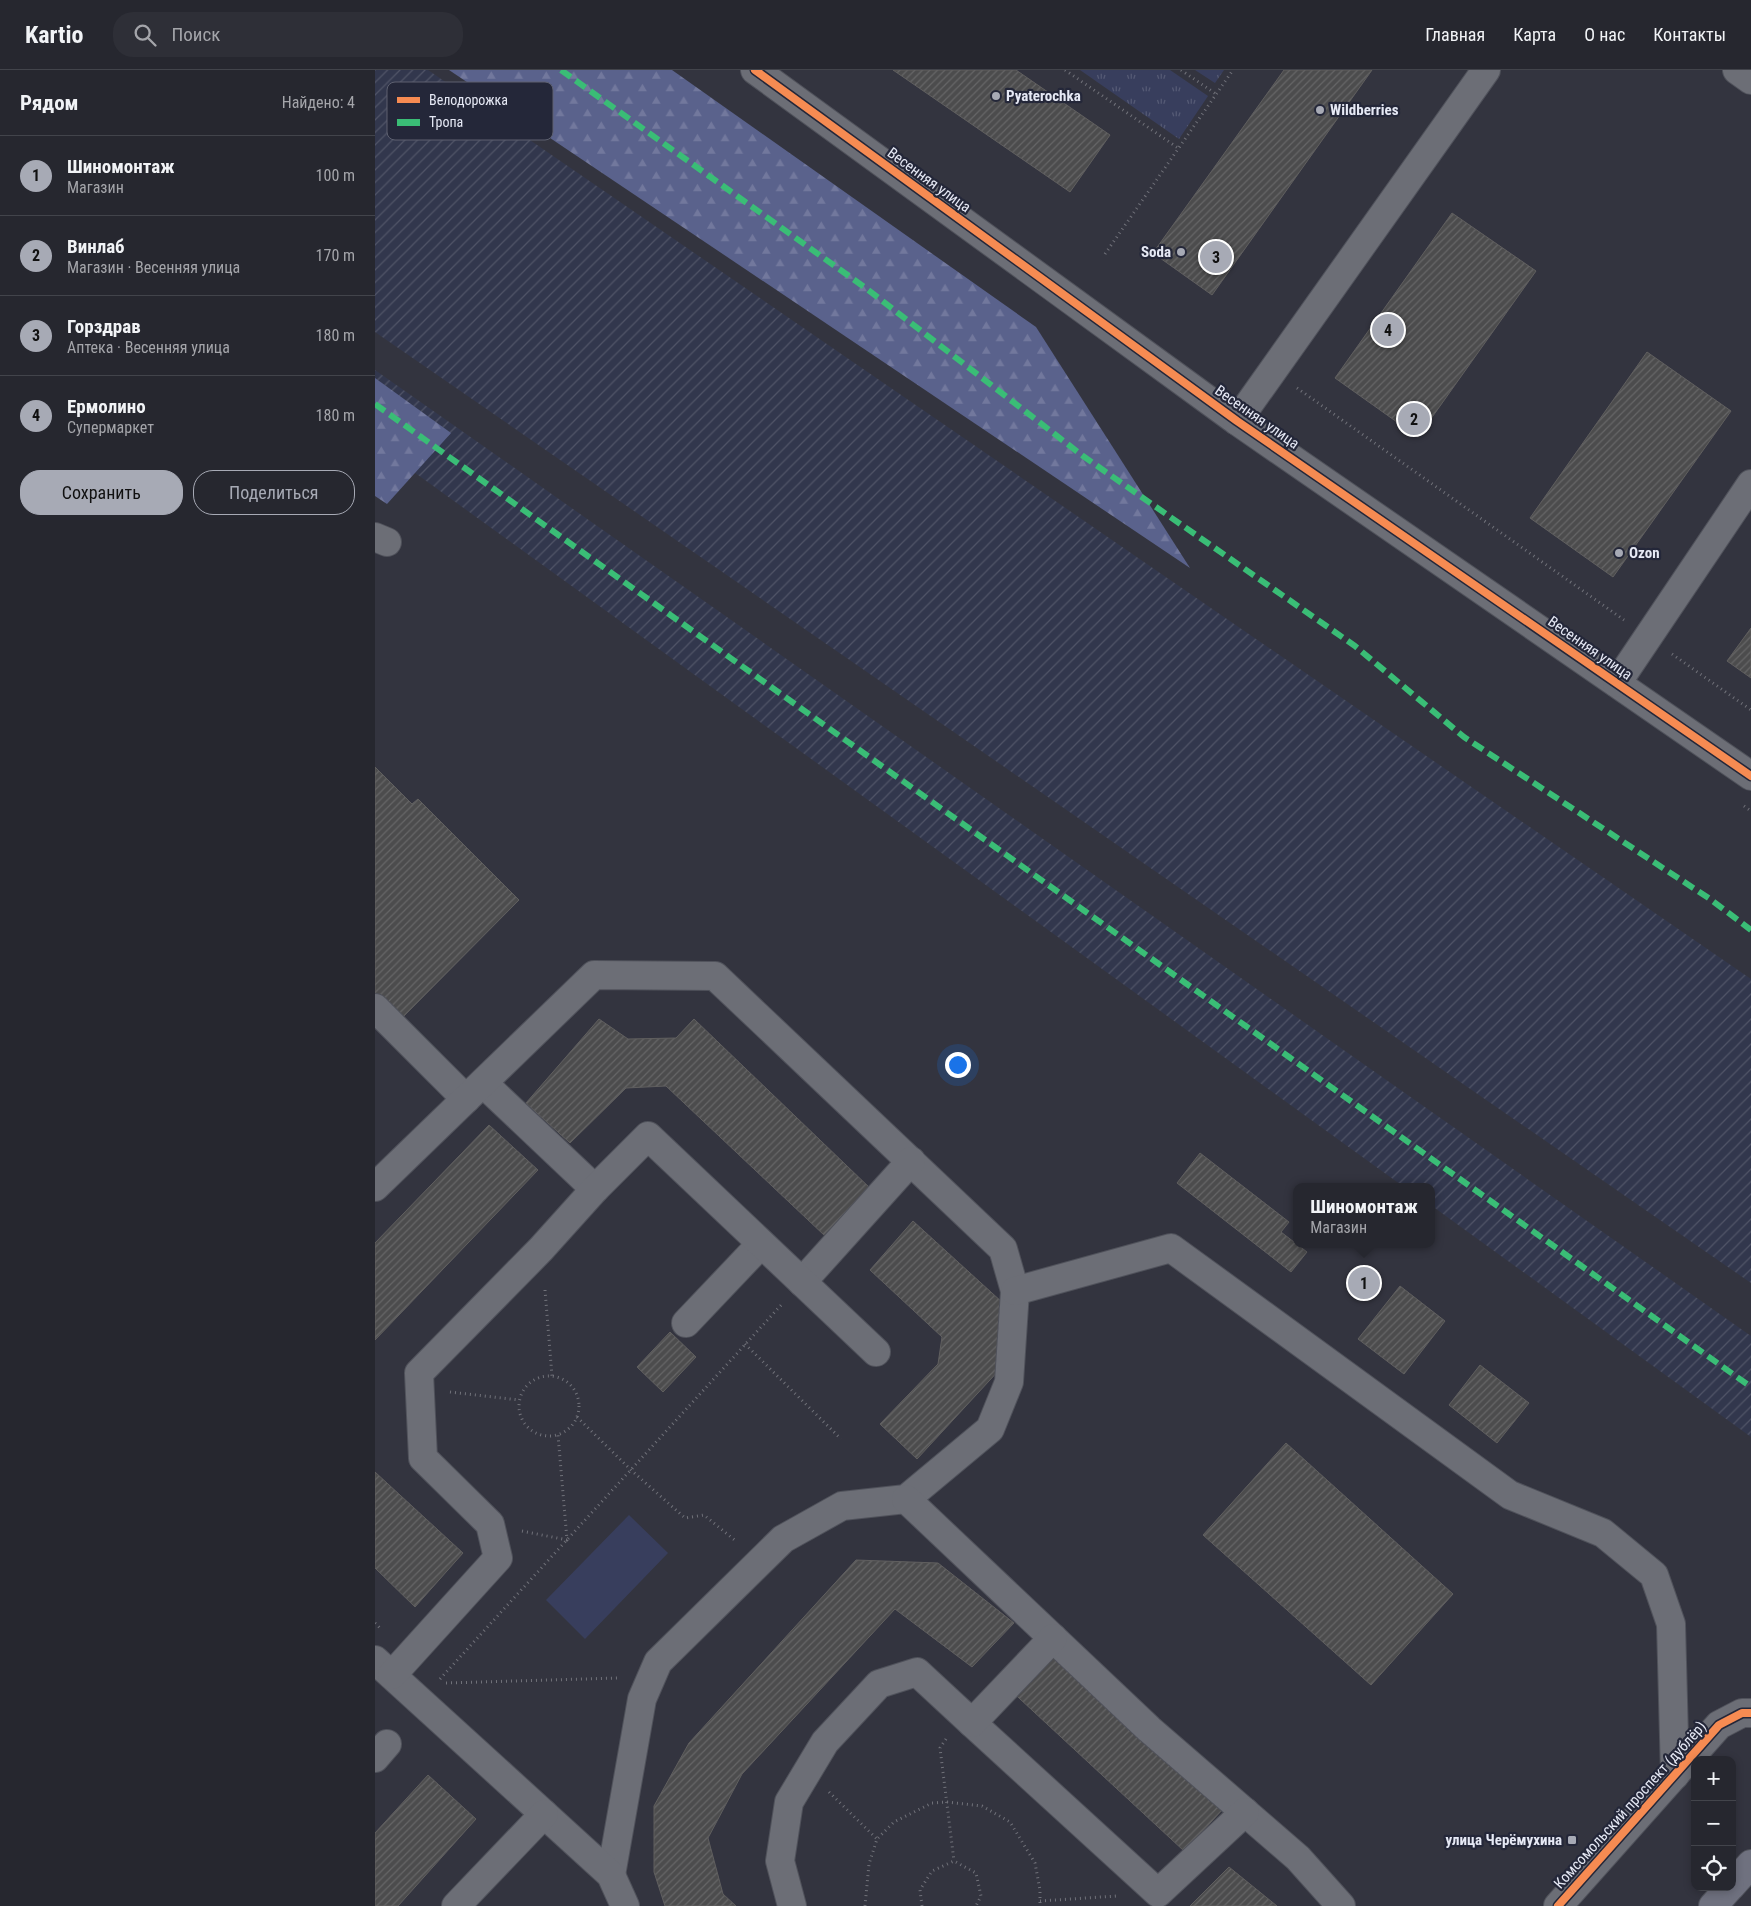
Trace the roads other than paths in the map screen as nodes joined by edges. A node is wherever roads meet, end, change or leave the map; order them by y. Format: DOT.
graph roads {
  1 [pos="755,70"];
  2 [pos="1486,70"];
  3 [pos="1737,70"];
  4 [pos="1751,80"];
  5 [pos="1237,421"];
  6 [pos="1751,484"];
  7 [pos="1617,683"];
  8 [pos="1751,776"];
  9 [pos="375,1008"];
  10 [pos="475,1091"];
  11 [pos="911,1161"];
  12 [pos="375,1187"];
  13 [pos="595,1189"];
  14 [pos="761,1244"];
  15 [pos="802,1282"];
  16 [pos="1015,1291"];
  17 [pos="686,1323"];
  18 [pos="876,1352"];
  19 [pos="906,1499"];
  20 [pos="1053,1638"];
  21 [pos="392,1664"];
  22 [pos="1751,1713"];
  23 [pos="968,1720"];
  24 [pos="1675,1775"];
  25 [pos="1245,1812"];
  26 [pos="544,1814"];
  27 [pos="1751,1864"];
  28 [pos="611,1875"];
  29 [pos="1736,1880"];
  30 [pos="1726,1891"];
  31 [pos="1158,1900"];
  32 [pos="456,1906"];
  33 [pos="625,1906"];
  34 [pos="792,1906"];
  35 [pos="1341,1906"];
  36 [pos="1558,1906"];
  37 [pos="1713,1906"];
  1 -- 5 [label="street, Весенняя улица"];
  2 -- 5 [label="street"];
  3 -- 4 [label="street"];
  5 -- 7 [label="street, Весенняя улица"];
  6 -- 7 [label="street"];
  7 -- 8 [label="street, Весенняя улица"];
  9 -- 10 [label="street"];
  10 -- 11 [label="street"];
  10 -- 12 [label="street"];
  10 -- 13 [label="street"];
  11 -- 15 [label="street"];
  11 -- 16 [label="street"];
  13 -- 14 [label="street"];
  13 -- 21 [label="street"];
  14 -- 15 [label="street"];
  14 -- 17 [label="street"];
  15 -- 18 [label="street"];
  16 -- 19 [label="street"];
  16 -- 24 [label="street"];
  19 -- 20 [label="street"];
  19 -- 28 [label="street"];
  20 -- 23 [label="street"];
  20 -- 25 [label="street"];
  21 -- 26 [label="street"];
  22 -- 24 [label="street, Комсомольский проспект (дублёр)"];
  23 -- 31 [label="street"];
  23 -- 34 [label="street"];
  24 -- 36 [label="street, Комсомольский проспект (дублёр)"];
  25 -- 31 [label="street"];
  25 -- 35 [label="street"];
  26 -- 28 [label="street"];
  26 -- 32 [label="street"];
  27 -- 29 [label="main road"];
  28 -- 33 [label="street"];
  30 -- 37 [label="main road"];
}
